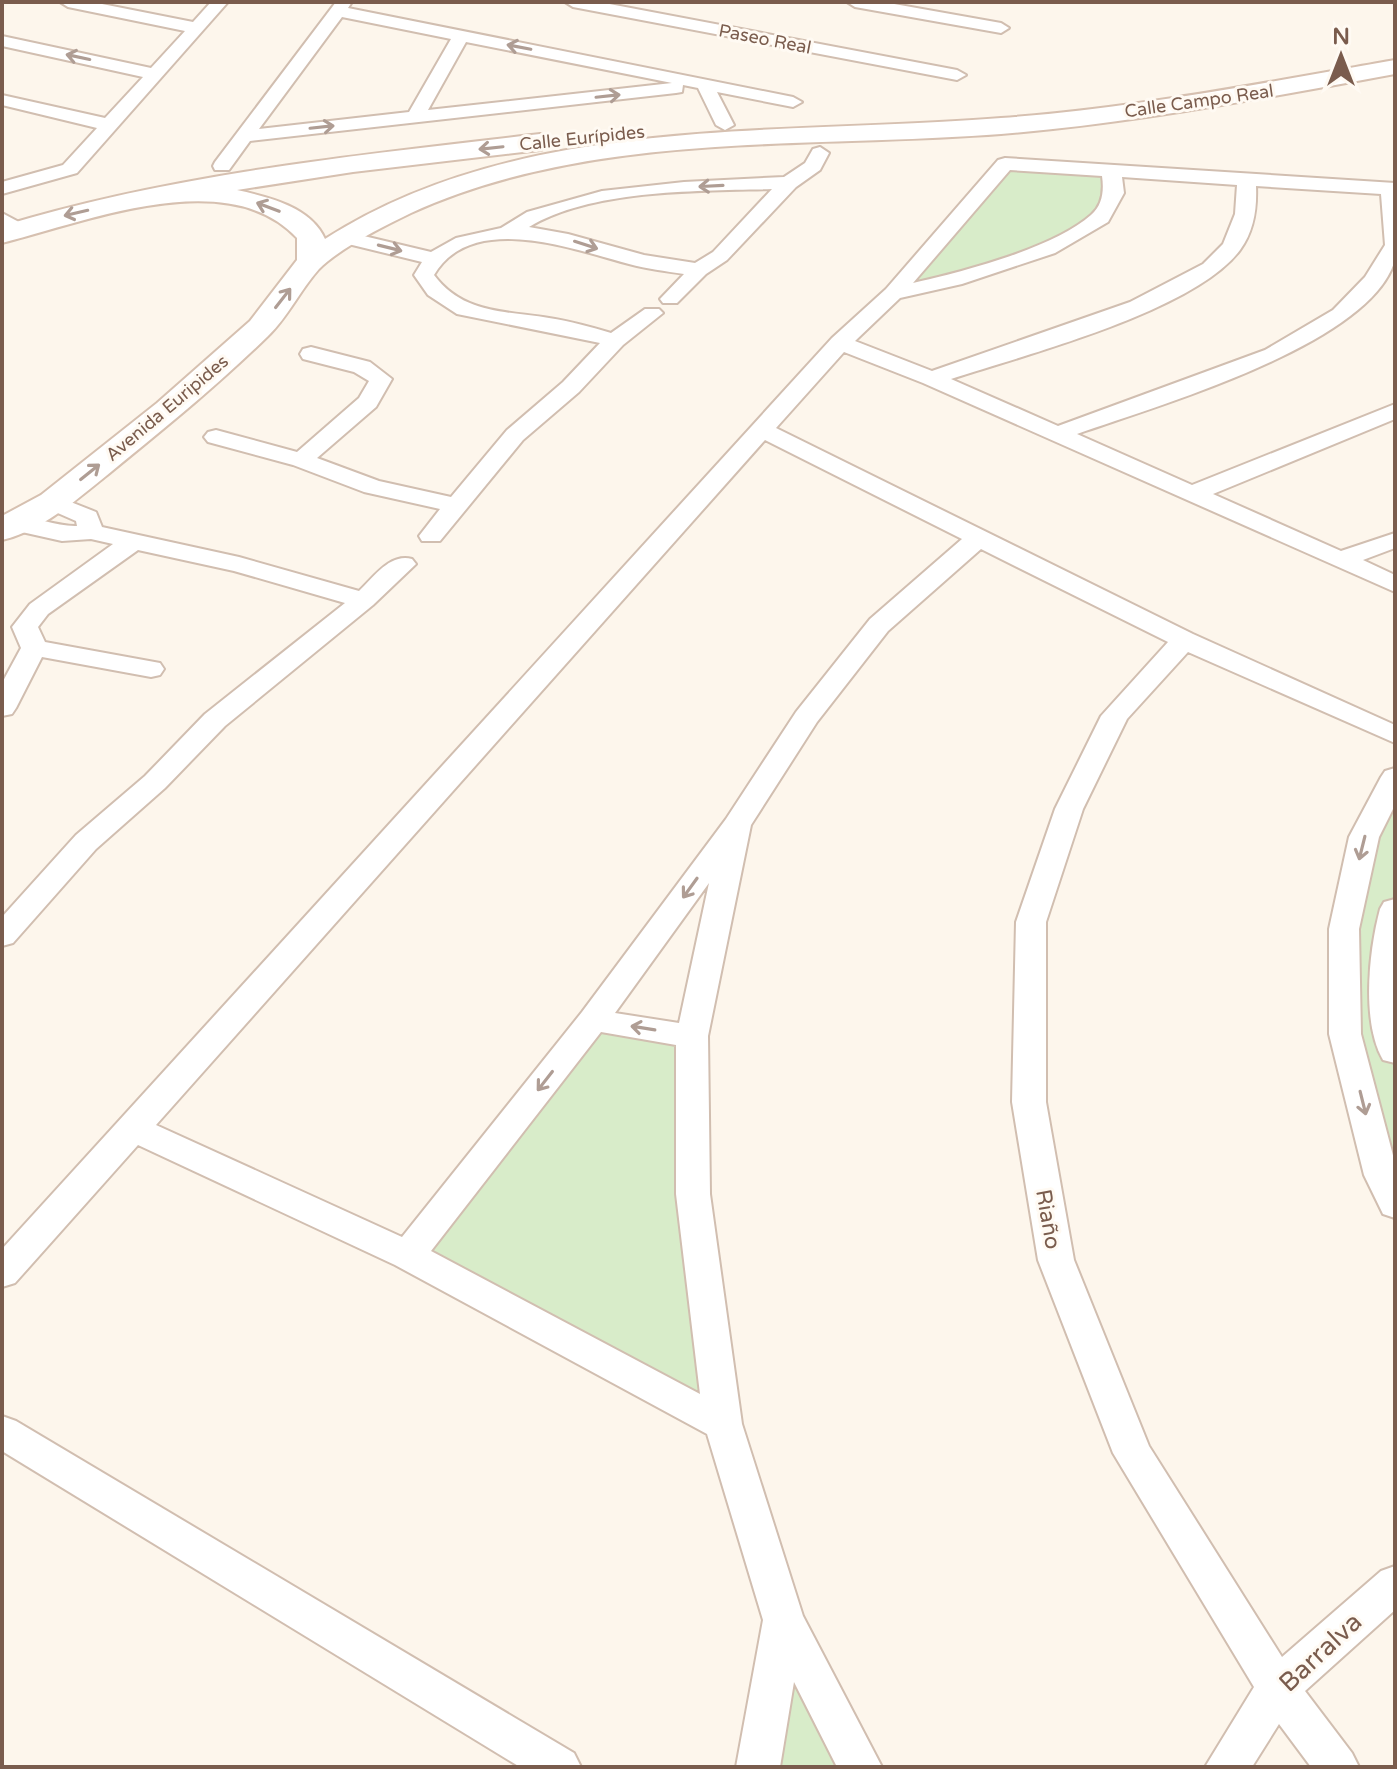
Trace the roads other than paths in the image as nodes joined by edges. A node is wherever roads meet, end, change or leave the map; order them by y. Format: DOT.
graph roads {
  1 [pos="68,2"];
  2 [pos="220,2"];
  3 [pos="573,2"];
  4 [pos="855,2"];
  5 [pos="341,6"];
  6 [pos="196,28"];
  7 [pos="1001,28"];
  8 [pos="461,36"];
  9 [pos="2,41"];
  10 [pos="1395,51"];
  11 [pos="588,61"];
  12 [pos="1395,67"];
  13 [pos="154,74"];
  14 [pos="957,75"];
  15 [pos="705,85"];
  16 [pos="2,100"];
  17 [pos="568,100"];
  18 [pos="793,102"];
  19 [pos="415,117"];
  20 [pos="1008,118"];
  21 [pos="110,125"];
  22 [pos="725,125"];
  23 [pos="245,136"];
  24 [pos="828,137"];
  25 [pos="353,164"];
  26 [pos="2,166"];
  27 [pos="222,166"];
  28 [pos="1111,169"];
  29 [pos="42,176"];
  30 [pos="1246,178"];
  31 [pos="789,183"];
  32 [pos="2,188"];
  33 [pos="1392,188"];
  34 [pos="152,196"];
  35 [pos="404,206"];
  36 [pos="9,228"];
  37 [pos="510,230"];
  38 [pos="357,231"];
  39 [pos="451,246"];
  40 [pos="433,259"];
  41 [pos="311,261"];
  42 [pos="699,270"];
  43 [pos="893,293"];
  44 [pos="615,340"];
  45 [pos="840,343"];
  46 [pos="311,354"];
  47 [pos="931,378"];
  48 [pos="1395,411"];
  49 [pos="762,430"];
  50 [pos="1057,434"];
  51 [pos="216,437"];
  52 [pos="301,460"];
  53 [pos="1192,494"];
  54 [pos="53,502"];
  55 [pos="454,505"];
  56 [pos="8,527"];
  57 [pos="91,532"];
  58 [pos="431,536"];
  59 [pos="977,539"];
  60 [pos="1395,540"];
  61 [pos="131,543"];
  62 [pos="1343,559"];
  63 [pos="403,564"];
  64 [pos="1395,584"];
  65 [pos="364,600"];
  66 [pos="1184,640"];
  67 [pos="34,648"];
  68 [pos="151,669"];
  69 [pos="2,708"];
  70 [pos="1395,735"];
  71 [pos="1395,777"];
  72 [pos="736,825"];
  73 [pos="1395,909"];
  74 [pos="2,936"];
  75 [pos="593,1020"];
  76 [pos="692,1036"];
  77 [pos="1395,1052"];
  78 [pos="132,1128"];
  79 [pos="1395,1205"];
  80 [pos="408,1255"];
  81 [pos="2,1273"];
  82 [pos="723,1424"];
  83 [pos="2,1432"];
  84 [pos="1395,1584"];
  85 [pos="784,1620"];
  86 [pos="1278,1688"];
  87 [pos="559,1767"];
  88 [pos="758,1767"];
  89 [pos="860,1767"];
  90 [pos="1227,1767"];
  91 [pos="1337,1767"];
  1 -- 6 [label="street"];
  2 -- 6 [label="street"];
  3 -- 14 [label="street, Paseo Real"];
  4 -- 7 [label="street"];
  5 -- 8 [label="street"];
  5 -- 23 [label="street"];
  6 -- 13 [label="street"];
  11 -- 8 [label="street, one-way"];
  8 -- 19 [label="street"];
  13 -- 9 [label="street, one-way"];
  10 -- 20 [label="street, Calle Campo Real"];
  11 -- 15 [label="street"];
  11 -- 17 [label="street"];
  12 -- 20 [label="street, Calle Campo Real"];
  13 -- 21 [label="street"];
  17 -- 15 [label="street, one-way"];
  15 -- 18 [label="street"];
  15 -- 22 [label="street"];
  16 -- 21 [label="street"];
  17 -- 19 [label="street"];
  23 -- 19 [label="street, one-way"];
  20 -- 24 [label="street, Calle Eurípides"];
  21 -- 29 [label="street"];
  22 -- 24 [label="street, Calle Eurípides"];
  22 -- 25 [label="street, Calle Eurípides, one-way"];
  23 -- 27 [label="street"];
  24 -- 31 [label="street"];
  24 -- 35 [label="street, Calle Eurípides"];
  25 -- 34 [label="street, Calle Eurípides"];
  25 -- 35 [label="street"];
  26 -- 29 [label="street"];
  28 -- 30 [label="street"];
  28 -- 43 [label="street"];
  28 -- 43 [label="street"];
  29 -- 32 [label="street"];
  30 -- 33 [label="street"];
  30 -- 47 [label="street"];
  31 -- 37 [label="street, one-way"];
  31 -- 42 [label="street"];
  33 -- 50 [label="street"];
  34 -- 36 [label="street, one-way"];
  41 -- 34 [label="street, one-way"];
  35 -- 38 [label="street, Calle Eurípides"];
  37 -- 39 [label="street"];
  37 -- 42 [label="street, one-way"];
  38 -- 39 [label="street"];
  38 -- 40 [label="street, one-way"];
  38 -- 41 [label="street, Calle Eurípides"];
  39 -- 40 [label="street"];
  40 -- 44 [label="street"];
  54 -- 41 [label="street, Avenida Euripides, one-way"];
  42 -- 44 [label="street"];
  43 -- 45 [label="street"];
  44 -- 55 [label="street"];
  45 -- 47 [label="street"];
  45 -- 49 [label="street"];
  46 -- 52 [label="street"];
  47 -- 50 [label="street"];
  48 -- 53 [label="street"];
  49 -- 59 [label="street"];
  49 -- 78 [label="street"];
  50 -- 53 [label="street"];
  51 -- 52 [label="street"];
  52 -- 55 [label="street"];
  53 -- 62 [label="street"];
  54 -- 56 [label="street, Avenida Euripides"];
  54 -- 57 [label="street"];
  55 -- 58 [label="street"];
  56 -- 57 [label="street"];
  57 -- 61 [label="street"];
  59 -- 66 [label="street"];
  59 -- 72 [label="street"];
  60 -- 62 [label="street"];
  61 -- 65 [label="street"];
  61 -- 67 [label="street"];
  62 -- 64 [label="street"];
  63 -- 65 [label="street"];
  65 -- 74 [label="street"];
  66 -- 70 [label="street"];
  66 -- 86 [label="street, Riaño"];
  67 -- 68 [label="street"];
  67 -- 69 [label="street"];
  71 -- 79 [label="street, one-way"];
  72 -- 75 [label="street, one-way"];
  72 -- 76 [label="street"];
  73 -- 77 [label="street"];
  76 -- 75 [label="street, one-way"];
  75 -- 80 [label="street, one-way"];
  76 -- 82 [label="street"];
  78 -- 80 [label="street"];
  78 -- 81 [label="street"];
  80 -- 82 [label="street"];
  82 -- 85 [label="street"];
  83 -- 87 [label="street"];
  84 -- 86 [label="street, Barralva"];
  85 -- 88 [label="street"];
  85 -- 89 [label="street"];
  86 -- 90 [label="street, Barralva"];
  86 -- 91 [label="street, Riaño"];
}
